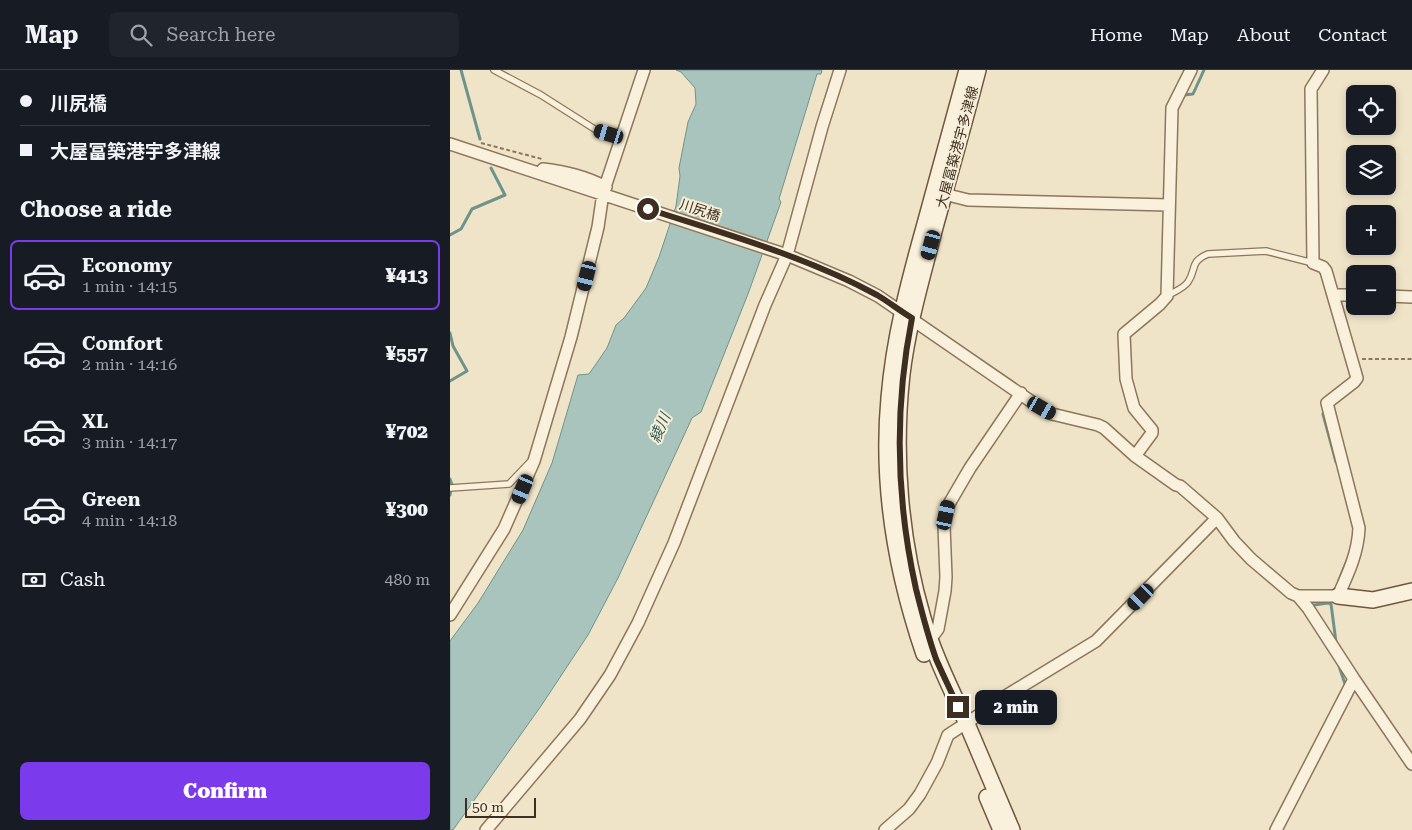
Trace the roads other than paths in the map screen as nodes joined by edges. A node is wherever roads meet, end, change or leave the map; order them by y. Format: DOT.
graph roads {
  1 [pos="494,70"];
  2 [pos="644,70"];
  3 [pos="840,70"];
  4 [pos="966,70"];
  5 [pos="978,70"];
  6 [pos="1191,70"];
  7 [pos="1323,70"];
  8 [pos="622,138"];
  9 [pos="450,144"];
  10 [pos="533,171"];
  11 [pos="606,192"];
  12 [pos="944,194"];
  13 [pos="1169,205"];
  14 [pos="783,254"];
  15 [pos="1313,263"];
  16 [pos="1336,295"];
  17 [pos="1346,295"];
  18 [pos="1167,296"];
  19 [pos="1396,296"];
  20 [pos="1412,297"];
  21 [pos="906,315"];
  22 [pos="1021,394"];
  23 [pos="1135,456"];
  24 [pos="534,462"];
  25 [pos="452,488"];
  26 [pos="1217,518"];
  27 [pos="1412,591"];
  28 [pos="1298,596"];
  29 [pos="1338,596"];
  30 [pos="450,615"];
  31 [pos="930,640"];
  32 [pos="1354,680"];
  33 [pos="962,726"];
  34 [pos="1412,764"];
  35 [pos="486,830"];
  36 [pos="884,830"];
  37 [pos="1001,830"];
  38 [pos="1012,830"];
  39 [pos="1276,830"];
  1 -- 8 [label="lane"];
  2 -- 8 [label="street"];
  3 -- 14 [label="street"];
  4 -- 21 [label="main road, 大屋冨築港宇多津線"];
  5 -- 12 [label="main road, 大屋冨築港宇多津線"];
  6 -- 13 [label="street"];
  7 -- 15 [label="street"];
  8 -- 11 [label="street"];
  9 -- 10 [label="street"];
  10 -- 11 [label="street"];
  10 -- 11 [label="street"];
  11 -- 14 [label="street, 川尻橋"];
  11 -- 24 [label="street"];
  12 -- 13 [label="street"];
  12 -- 21 [label="main road, 大屋冨築港宇多津線"];
  13 -- 18 [label="street"];
  14 -- 21 [label="street, 川尻橋"];
  14 -- 35 [label="street"];
  15 -- 16 [label="street"];
  15 -- 18 [label="lane"];
  16 -- 17 [label="street"];
  16 -- 29 [label="street"];
  18 -- 23 [label="street"];
  19 -- 20 [label="street"];
  21 -- 22 [label="street, 川尻橋"];
  21 -- 31 [label="main road, 大屋冨築港宇多津線"];
  21 -- 33 [label="main road, 大屋冨築港宇多津線"];
  22 -- 23 [label="street, 川尻橋"];
  22 -- 31 [label="street"];
  23 -- 26 [label="street, 川尻橋"];
  24 -- 25 [label="lane"];
  24 -- 30 [label="street"];
  26 -- 28 [label="street, 川尻橋"];
  26 -- 33 [label="street"];
  27 -- 29 [label="main road"];
  28 -- 29 [label="street"];
  28 -- 32 [label="street, 川尻橋"];
  31 -- 33 [label="main road, 大屋冨築港宇多津線"];
  32 -- 34 [label="street, 川尻橋"];
  32 -- 39 [label="street"];
  33 -- 36 [label="street"];
  33 -- 37 [label="main road, 大屋冨築港宇多津線"];
  33 -- 38 [label="main road, 大屋冨築港宇多津線"];
}
